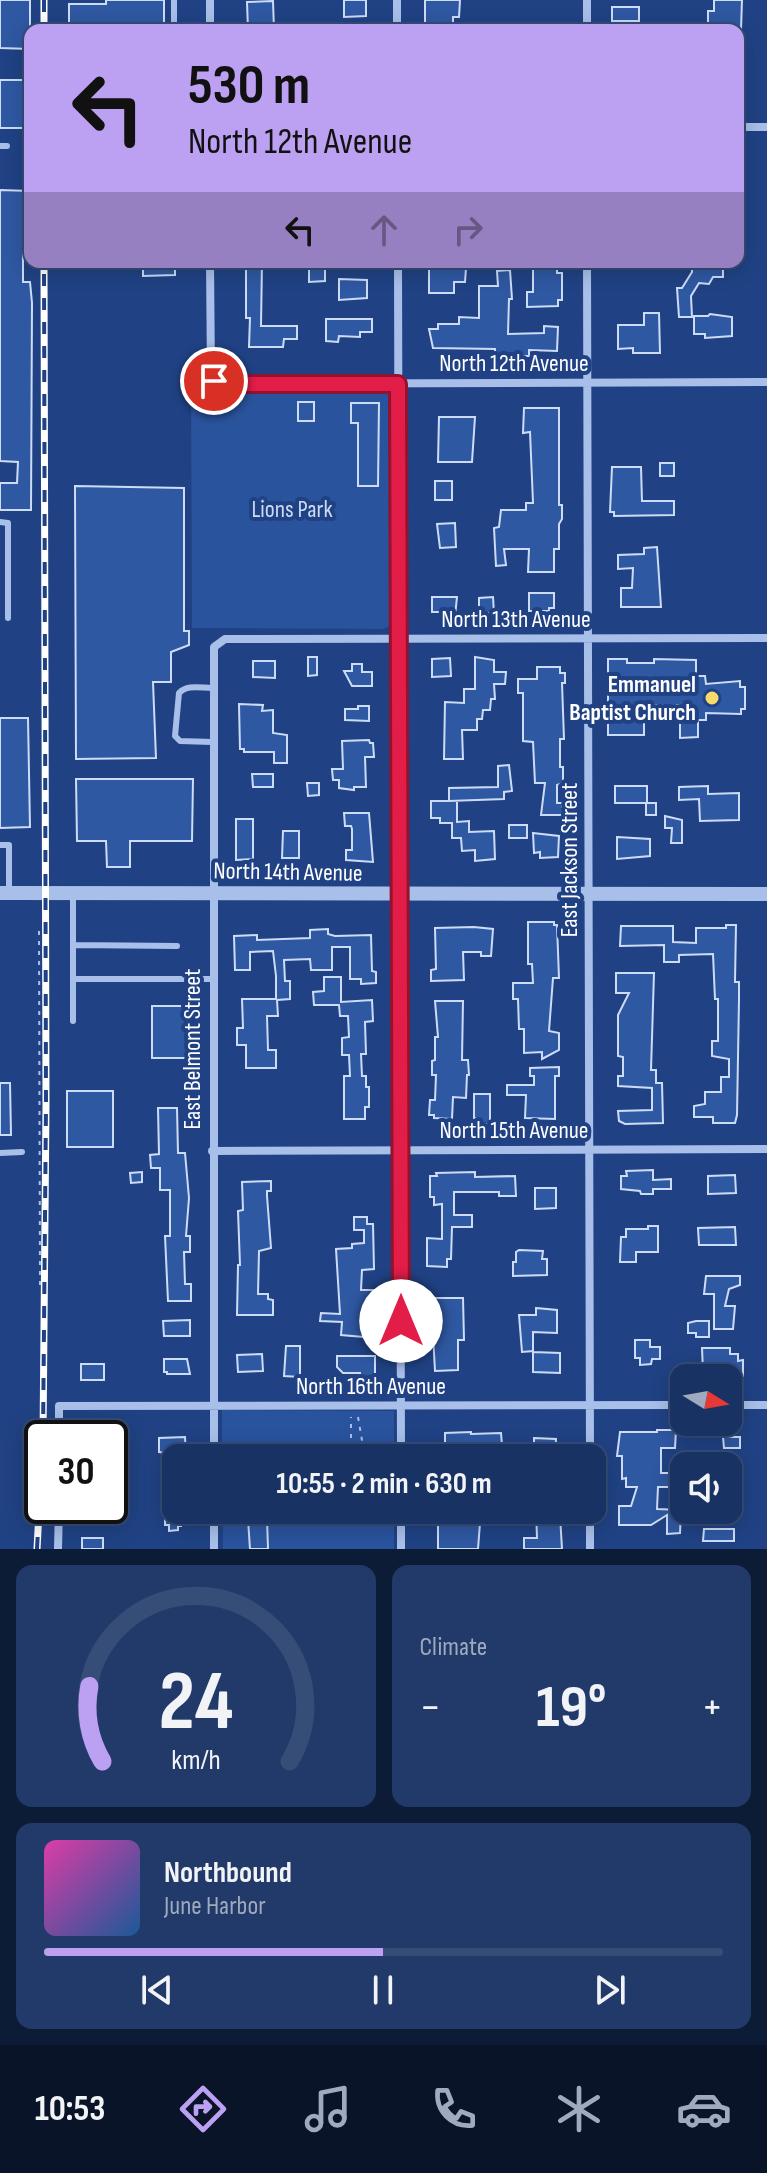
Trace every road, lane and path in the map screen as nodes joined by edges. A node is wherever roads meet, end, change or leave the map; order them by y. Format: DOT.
graph roads {
  1 [pos="174,0"];
  2 [pos="210,0"];
  3 [pos="397,0"];
  4 [pos="587,0"];
  5 [pos="174,24"];
  6 [pos="210,24"];
  7 [pos="397,24"];
  8 [pos="587,24"];
  9 [pos="744,127"];
  10 [pos="767,127"];
  11 [pos="210,268"];
  12 [pos="398,268"];
  13 [pos="587,268"];
  14 [pos="767,382"];
  15 [pos="587,383"];
  16 [pos="398,384"];
  17 [pos="0,522"];
  18 [pos="8,618"];
  19 [pos="767,638"];
  20 [pos="399,639"];
  21 [pos="588,639"];
  22 [pos="218,642"];
  23 [pos="212,688"];
  24 [pos="212,742"];
  25 [pos="0,845"];
  26 [pos="213,892"];
  27 [pos="4,893"];
  28 [pos="73,893"];
  29 [pos="767,894"];
  30 [pos="400,895"];
  31 [pos="589,895"];
  32 [pos="39,931"];
  33 [pos="73,945"];
  34 [pos="177,946"];
  35 [pos="73,979"];
  36 [pos="212,979"];
  37 [pos="73,1021"];
  38 [pos="767,1149"];
  39 [pos="400,1150"];
  40 [pos="589,1150"];
  41 [pos="212,1151"];
  42 [pos="22,1152"];
  43 [pos="0,1153"];
  44 [pos="40,1286"];
  45 [pos="401,1405"];
  46 [pos="590,1405"];
  47 [pos="670,1405"];
  48 [pos="742,1405"];
  49 [pos="767,1405"];
  50 [pos="214,1406"];
  51 [pos="351,1416"];
  52 [pos="358,1416"];
  53 [pos="59,1420"];
  54 [pos="351,1438"];
  55 [pos="214,1444"];
  56 [pos="363,1444"];
  57 [pos="401,1444"];
  58 [pos="590,1444"];
  59 [pos="59,1524"];
  60 [pos="214,1524"];
  61 [pos="401,1524"];
  62 [pos="590,1524"];
  63 [pos="58,1549"];
  64 [pos="214,1549"];
  65 [pos="401,1549"];
  66 [pos="590,1549"];
  1 -- 5 [label="lane"];
  2 -- 6 [label="street"];
  3 -- 7 [label="street"];
  4 -- 8 [label="street"];
  9 -- 10 [label="street"];
  11 -- 16 [label="street, North 12th Avenue"];
  12 -- 16 [label="street"];
  13 -- 15 [label="street, East Jackson Street"];
  14 -- 15 [label="street, North 12th Avenue"];
  15 -- 16 [label="street, North 12th Avenue"];
  15 -- 21 [label="street, East Jackson Street"];
  16 -- 20 [label="street"];
  17 -- 18 [label="lane"];
  19 -- 21 [label="street, North 13th Avenue"];
  20 -- 21 [label="street, North 13th Avenue"];
  20 -- 22 [label="street, North 13th Avenue"];
  20 -- 30 [label="street"];
  21 -- 31 [label="street, East Jackson Street"];
  22 -- 23 [label="street, East Belmont Street"];
  23 -- 24 [label="street, East Belmont Street"];
  23 -- 24 [label="lane"];
  24 -- 26 [label="street, East Belmont Street"];
  25 -- 27 [label="lane"];
  26 -- 28 [label="street, North 14th Avenue"];
  26 -- 30 [label="street, North 14th Avenue"];
  26 -- 36 [label="street, East Belmont Street"];
  27 -- 28 [label="street, North 14th Avenue"];
  28 -- 33 [label="lane"];
  29 -- 31 [label="street, North 14th Avenue"];
  30 -- 31 [label="street, North 14th Avenue"];
  30 -- 39 [label="street"];
  31 -- 40 [label="street, East Jackson Street"];
  32 -- 44 [label="path"];
  33 -- 34 [label="lane"];
  33 -- 35 [label="lane"];
  35 -- 36 [label="lane"];
  35 -- 37 [label="lane"];
  36 -- 41 [label="street, East Belmont Street"];
  38 -- 40 [label="street, North 15th Avenue"];
  39 -- 40 [label="street, North 15th Avenue"];
  39 -- 41 [label="street, North 15th Avenue"];
  39 -- 45 [label="street"];
  40 -- 46 [label="street, East Jackson Street"];
  41 -- 50 [label="street, East Belmont Street"];
  42 -- 43 [label="lane"];
  45 -- 46 [label="street, North 16th Avenue"];
  45 -- 50 [label="street, North 16th Avenue"];
  45 -- 57 [label="street"];
  46 -- 47 [label="street, North 16th Avenue"];
  46 -- 58 [label="street, East Jackson Street"];
  48 -- 49 [label="street"];
  50 -- 53 [label="street, North 16th Avenue"];
  50 -- 55 [label="street, East Belmont Street"];
  51 -- 54 [label="path"];
  52 -- 56 [label="path"];
  59 -- 63 [label="street"];
  60 -- 64 [label="street"];
  61 -- 65 [label="street"];
  62 -- 66 [label="street"];
}
